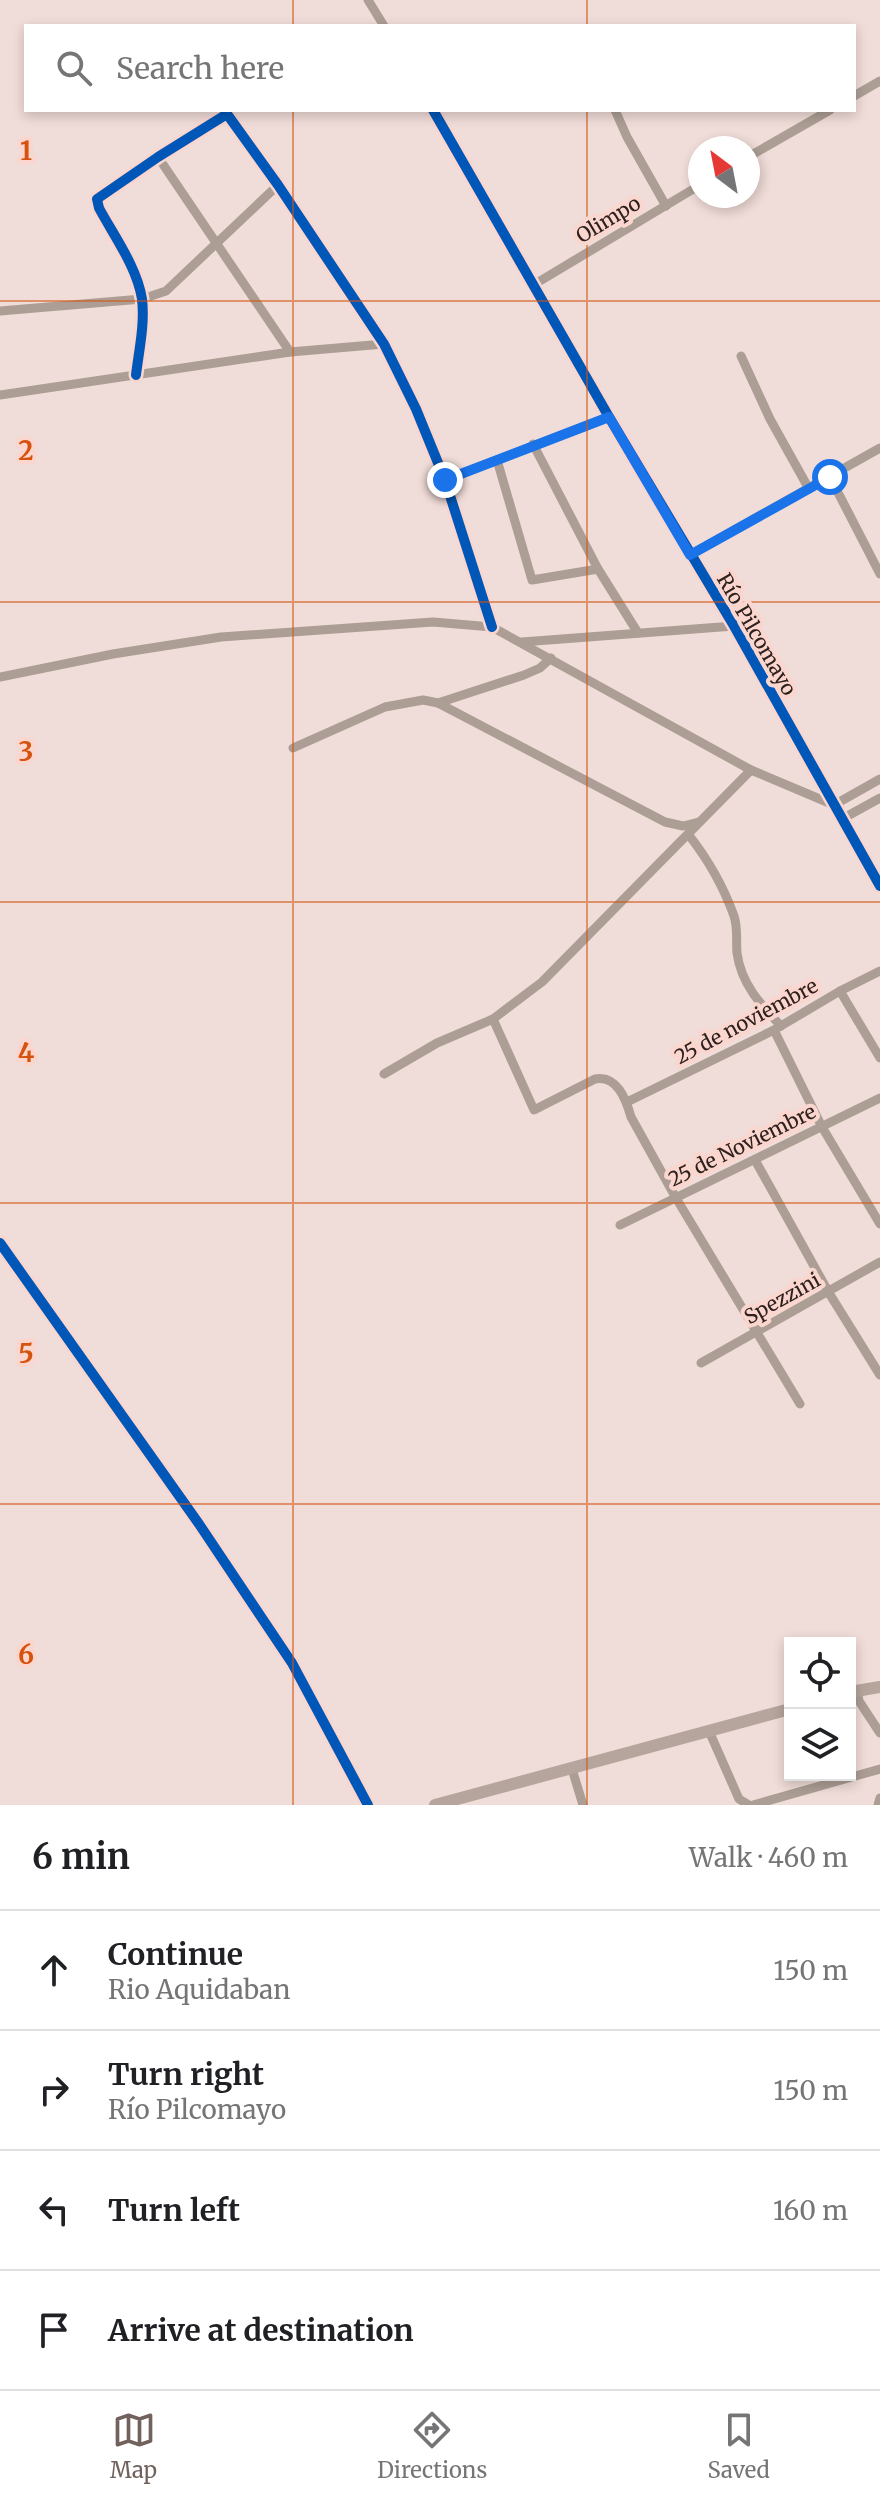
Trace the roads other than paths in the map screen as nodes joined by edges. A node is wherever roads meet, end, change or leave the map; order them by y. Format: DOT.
graph roads {
  1 [pos="368,0"];
  2 [pos="383,24"];
  3 [pos="880,81"];
  4 [pos="856,95"];
  5 [pos="434,112"];
  6 [pos="616,112"];
  7 [pos="827,112"];
  8 [pos="760,150"];
  9 [pos="158,157"];
  10 [pos="278,185"];
  11 [pos="688,192"];
  12 [pos="666,206"];
  13 [pos="216,243"];
  14 [pos="535,284"];
  15 [pos="142,299"];
  16 [pos="0,311"];
  17 [pos="384,344"];
  18 [pos="290,352"];
  19 [pos="741,356"];
  20 [pos="136,375"];
  21 [pos="0,395"];
  22 [pos="609,417"];
  23 [pos="533,444"];
  24 [pos="880,448"];
  25 [pos="497,460"];
  26 [pos="830,477"];
  27 [pos="445,480"];
  28 [pos="809,489"];
  29 [pos="690,555"];
  30 [pos="598,569"];
  31 [pos="880,574"];
  32 [pos="734,626"];
  33 [pos="492,627"];
  34 [pos="638,633"];
  35 [pos="521,642"];
  36 [pos="551,658"];
  37 [pos="0,677"];
  38 [pos="438,703"];
  39 [pos="293,748"];
  40 [pos="751,770"];
  41 [pos="880,779"];
  42 [pos="880,798"];
  43 [pos="834,805"];
  44 [pos="842,819"];
  45 [pos="699,822"];
  46 [pos="688,834"];
  47 [pos="880,886"];
  48 [pos="880,971"];
  49 [pos="840,991"];
  50 [pos="493,1019"];
  51 [pos="777,1028"];
  52 [pos="880,1058"];
  53 [pos="384,1074"];
  54 [pos="880,1098"];
  55 [pos="627,1102"];
  56 [pos="822,1127"];
  57 [pos="755,1160"];
  58 [pos="676,1198"];
  59 [pos="880,1224"];
  60 [pos="620,1225"];
  61 [pos="880,1262"];
  62 [pos="829,1293"];
  63 [pos="757,1332"];
  64 [pos="701,1363"];
  65 [pos="880,1375"];
  66 [pos="800,1404"];
  67 [pos="879,1691"];
  68 [pos="856,1692"];
  69 [pos="856,1696"];
  70 [pos="784,1711"];
  71 [pos="709,1731"];
  72 [pos="880,1733"];
  73 [pos="572,1769"];
  74 [pos="880,1769"];
  75 [pos="880,1798"];
  76 [pos="435,1805"];
  77 [pos="583,1805"];
  78 [pos="751,1805"];
  79 [pos="878,1805"];
  1 -- 2 [label="street"];
  3 -- 4 [label="street"];
  5 -- 14 [label="street, Río Pilcomayo"];
  6 -- 12 [label="street"];
  7 -- 8 [label="street"];
  9 -- 10 [label="street"];
  9 -- 13 [label="street"];
  9 -- 15 [label="street"];
  10 -- 13 [label="street"];
  10 -- 17 [label="street"];
  11 -- 12 [label="street, Olimpo"];
  12 -- 14 [label="street, Olimpo"];
  13 -- 15 [label="street"];
  13 -- 18 [label="street"];
  14 -- 22 [label="street, Río Pilcomayo"];
  15 -- 16 [label="street"];
  15 -- 20 [label="street"];
  17 -- 18 [label="street"];
  17 -- 27 [label="street"];
  18 -- 20 [label="street"];
  19 -- 28 [label="street"];
  20 -- 21 [label="street"];
  22 -- 23 [label="street"];
  22 -- 29 [label="street, Río Pilcomayo"];
  23 -- 25 [label="street"];
  23 -- 30 [label="street"];
  24 -- 26 [label="street"];
  25 -- 27 [label="street"];
  25 -- 30 [label="street"];
  26 -- 28 [label="street"];
  26 -- 31 [label="street"];
  27 -- 33 [label="street"];
  28 -- 29 [label="street"];
  29 -- 32 [label="street, Río Pilcomayo"];
  30 -- 34 [label="street"];
  32 -- 34 [label="street"];
  32 -- 43 [label="street, Río Pilcomayo"];
  33 -- 35 [label="street"];
  33 -- 37 [label="street"];
  34 -- 35 [label="street"];
  35 -- 36 [label="street"];
  36 -- 38 [label="street"];
  36 -- 40 [label="street"];
  38 -- 39 [label="street"];
  38 -- 45 [label="street"];
  40 -- 43 [label="street"];
  40 -- 45 [label="street"];
  41 -- 43 [label="street"];
  42 -- 44 [label="street"];
  43 -- 44 [label="street, Río Pilcomayo"];
  44 -- 47 [label="street, Río Pilcomayo"];
  45 -- 46 [label="street"];
  46 -- 50 [label="street"];
  46 -- 51 [label="street"];
  48 -- 49 [label="street, 25 de noviembre"];
  49 -- 51 [label="street, 25 de noviembre"];
  49 -- 52 [label="street"];
  50 -- 53 [label="street"];
  50 -- 55 [label="street"];
  51 -- 55 [label="street, 25 de noviembre"];
  51 -- 56 [label="street"];
  54 -- 56 [label="street, 25 de Noviembre"];
  55 -- 58 [label="street"];
  56 -- 57 [label="street, 25 de Noviembre"];
  56 -- 59 [label="street"];
  57 -- 58 [label="street, 25 de Noviembre"];
  57 -- 62 [label="street"];
  58 -- 60 [label="street, 25 de Noviembre"];
  58 -- 63 [label="street"];
  61 -- 62 [label="street, Spezzini"];
  62 -- 63 [label="street, Spezzini"];
  62 -- 65 [label="street"];
  63 -- 64 [label="street, Spezzini"];
  63 -- 66 [label="street"];
  67 -- 68 [label="street"];
  69 -- 72 [label="street"];
  70 -- 71 [label="street"];
  71 -- 73 [label="street"];
  71 -- 78 [label="street"];
  73 -- 76 [label="street"];
  73 -- 77 [label="street"];
  74 -- 78 [label="street"];
  75 -- 79 [label="street"];
}
